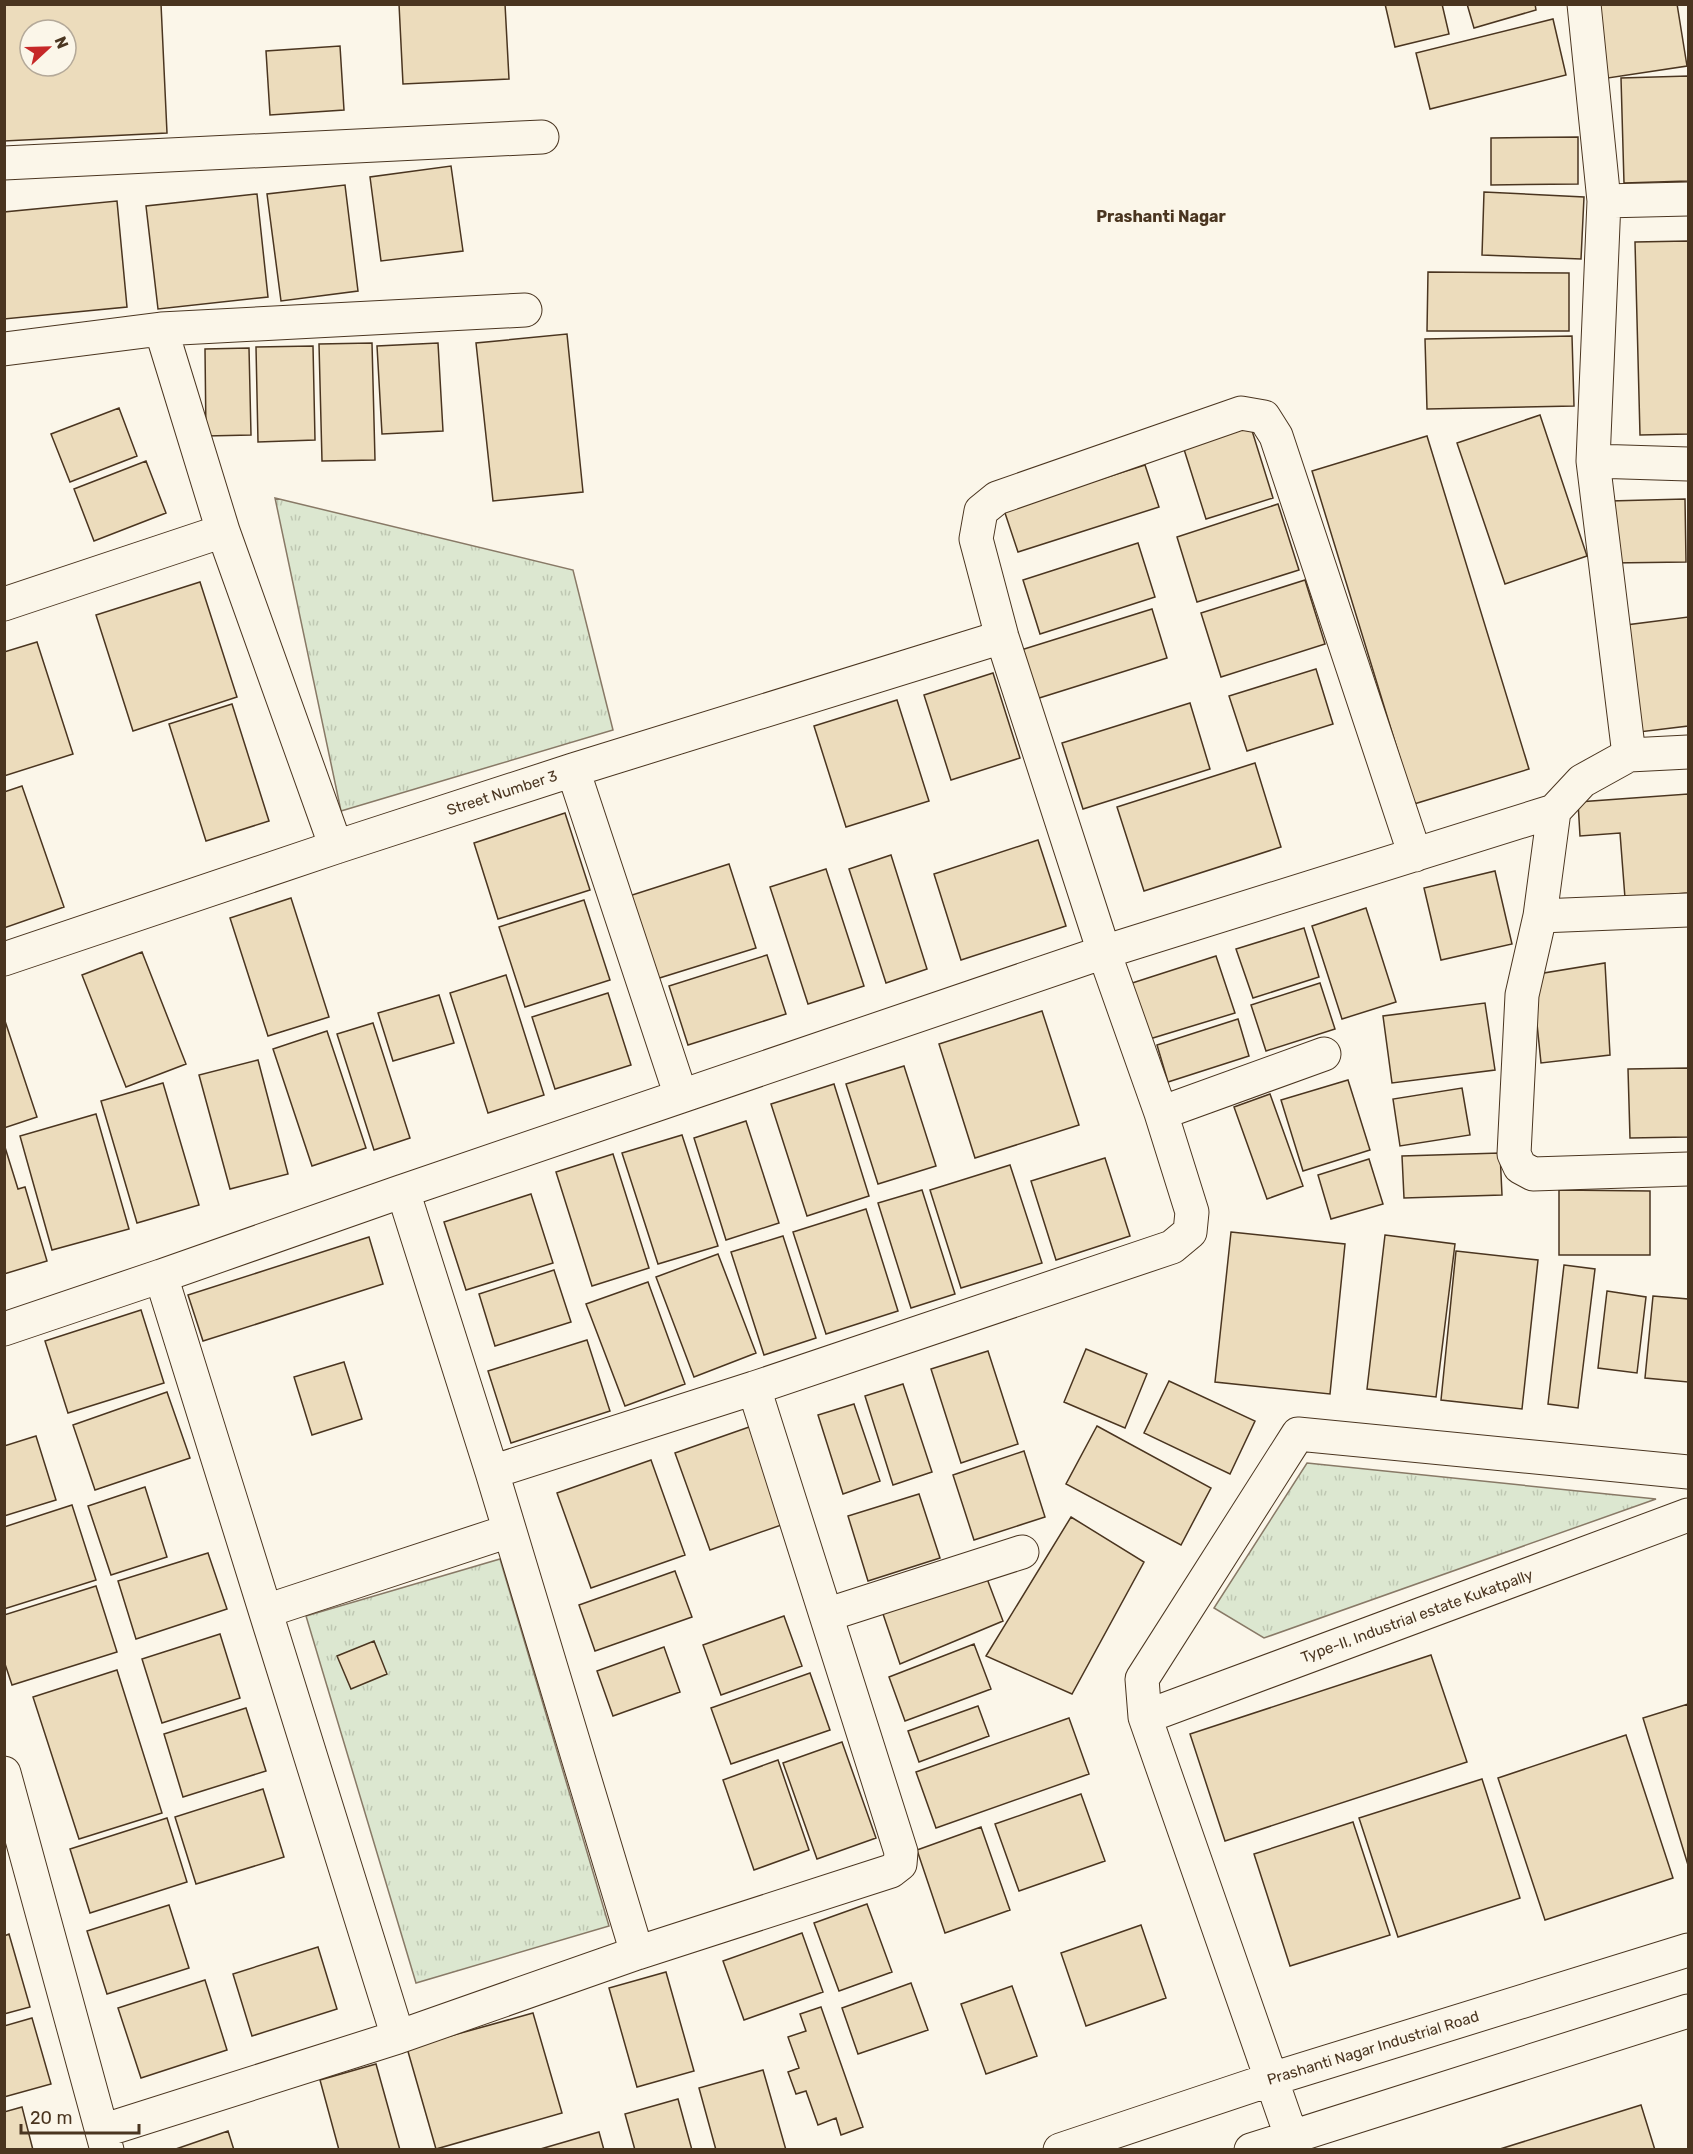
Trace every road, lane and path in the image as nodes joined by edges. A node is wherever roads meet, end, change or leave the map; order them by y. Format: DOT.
graph roads {
  1 [pos="1584,4"];
  2 [pos="542,137"];
  3 [pos="4,163"];
  4 [pos="1689,199"];
  5 [pos="1604,201"];
  6 [pos="525,310"];
  7 [pos="161,329"];
  8 [pos="4,349"];
  9 [pos="1593,461"];
  10 [pos="1689,464"];
  11 [pos="223,531"];
  12 [pos="4,604"];
  13 [pos="1002,637"];
  14 [pos="1689,752"];
  15 [pos="1629,755"];
  16 [pos="573,770"];
  17 [pos="1554,811"];
  18 [pos="336,846"];
  19 [pos="1415,855"];
  20 [pos="1689,910"];
  21 [pos="1540,916"];
  22 [pos="1104,952"];
  23 [pos="4,959"];
  24 [pos="1324,1054"];
  25 [pos="681,1096"];
  26 [pos="1161,1113"];
  27 [pos="1689,1169"];
  28 [pos="403,1191"];
  29 [pos="161,1276"];
  30 [pos="4,1329"];
  31 [pos="754,1388"];
  32 [pos="492,1472"];
  33 [pos="1689,1472"];
  34 [pos="1689,1515"];
  35 [pos="509,1531"];
  36 [pos="1022,1552"];
  37 [pos="266,1611"];
  38 [pos="826,1615"];
  39 [pos="1145,1717"];
  40 [pos="4,1773"];
  41 [pos="1689,1950"];
  42 [pos="637,1953"];
  43 [pos="1689,2011"];
  44 [pos="398,2037"];
  45 [pos="1272,2079"];
  46 [pos="104,2140"];
  47 [pos="1294,2143"];
  48 [pos="1060,2150"];
  49 [pos="1251,2150"];
  1 -- 5 [label="street"];
  2 -- 3 [label="street"];
  4 -- 5 [label="street"];
  5 -- 9 [label="street"];
  6 -- 7 [label="street"];
  7 -- 8 [label="street"];
  7 -- 11 [label="street"];
  9 -- 10 [label="street"];
  9 -- 15 [label="street"];
  11 -- 12 [label="street"];
  11 -- 18 [label="street"];
  13 -- 16 [label="street, Street Number 3"];
  13 -- 19 [label="street"];
  13 -- 22 [label="street"];
  14 -- 15 [label="street"];
  15 -- 17 [label="street"];
  16 -- 18 [label="street, Street Number 3"];
  16 -- 25 [label="street"];
  17 -- 19 [label="street"];
  17 -- 21 [label="street"];
  18 -- 23 [label="street, Street Number 3"];
  19 -- 22 [label="street"];
  20 -- 21 [label="street"];
  21 -- 27 [label="street"];
  22 -- 25 [label="street"];
  22 -- 26 [label="street"];
  24 -- 26 [label="street"];
  25 -- 28 [label="street"];
  26 -- 31 [label="street"];
  28 -- 29 [label="street"];
  28 -- 32 [label="street"];
  29 -- 30 [label="street"];
  29 -- 37 [label="street"];
  31 -- 32 [label="street"];
  31 -- 38 [label="street"];
  32 -- 35 [label="street"];
  33 -- 39 [label="street"];
  34 -- 39 [label="street, Type-II, Industrial estate Kukatpally"];
  35 -- 37 [label="street"];
  35 -- 42 [label="street"];
  36 -- 38 [label="street"];
  37 -- 44 [label="street"];
  38 -- 42 [label="street"];
  39 -- 45 [label="street"];
  40 -- 46 [label="street"];
  41 -- 45 [label="street, Prashanti Nagar Industrial Road"];
  42 -- 44 [label="street"];
  43 -- 47 [label="street"];
  44 -- 46 [label="street"];
  45 -- 47 [label="street"];
  45 -- 48 [label="street, Prashanti Nagar Industrial Road"];
  47 -- 49 [label="street"];
}
